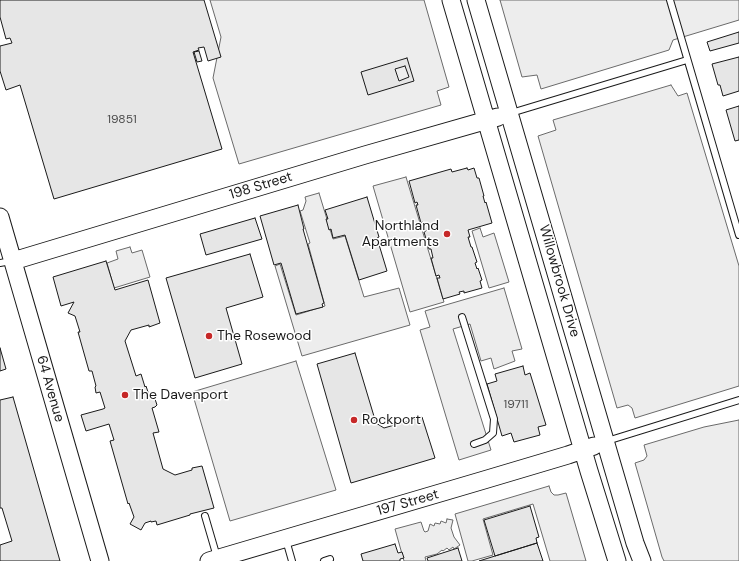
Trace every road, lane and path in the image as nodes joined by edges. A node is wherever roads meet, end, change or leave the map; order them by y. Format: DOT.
graph roads {
  1 [pos="451,0"];
  2 [pos="476,0"];
  3 [pos="670,0"];
  4 [pos="687,60"];
  5 [pos="509,114"];
  6 [pos="487,121"];
  7 [pos="0,217"];
  8 [pos="739,235"];
  9 [pos="6,262"];
  10 [pos="462,317"];
  11 [pos="739,400"];
  12 [pos="606,442"];
  13 [pos="474,444"];
  14 [pos="583,450"];
  15 [pos="205,516"];
  16 [pos="286,538"];
  17 [pos="236,557"];
  18 [pos="213,560"];
  19 [pos="100,561"];
  20 [pos="292,561"];
  21 [pos="617,561"];
  22 [pos="642,561"];
  1 -- 6 [label="main road, Willowbrook Drive"];
  2 -- 5 [label="main road, Willowbrook Drive"];
  3 -- 4 [label="lane"];
  4 -- 5 [label="lane"];
  4 -- 8 [label="lane"];
  5 -- 6 [label="main road, 198 Street"];
  5 -- 12 [label="main road, Willowbrook Drive"];
  6 -- 9 [label="main road, 198 Street"];
  6 -- 14 [label="main road, Willowbrook Drive"];
  7 -- 9 [label="main road, 64 Avenue"];
  9 -- 19 [label="main road, 64 Avenue"];
  10 -- 13 [label="lane"];
  11 -- 12 [label="lane"];
  12 -- 14 [label="main road, 197 Street"];
  12 -- 22 [label="main road, Willowbrook Drive"];
  14 -- 16 [label="main road, 197 Street"];
  14 -- 21 [label="main road, Willowbrook Drive"];
  15 -- 18 [label="lane"];
  16 -- 17 [label="main road, 197 Street"];
  16 -- 20 [label="lane"];
  17 -- 18 [label="main road, 197 Street"];
}
